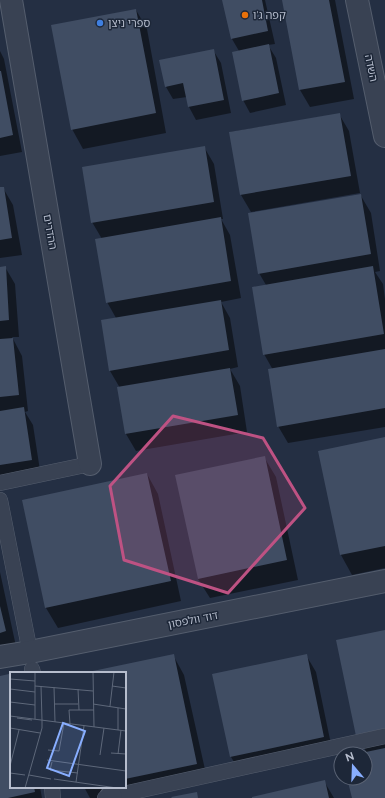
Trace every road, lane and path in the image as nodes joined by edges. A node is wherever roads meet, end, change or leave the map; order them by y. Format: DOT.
graph roads {
  1 [pos="11,0"];
  2 [pos="357,0"];
  3 [pos="385,136"];
  4 [pos="90,464"];
  5 [pos="0,483"];
  6 [pos="0,500"];
  7 [pos="385,581"];
  8 [pos="0,657"];
  9 [pos="32,665"];
  10 [pos="385,736"];
  11 [pos="52,788"];
  12 [pos="54,798"];
  13 [pos="109,798"];
  1 -- 4 [label="street, ההדרים"];
  2 -- 3 [label="street, השדה"];
  4 -- 5 [label="lane"];
  6 -- 9 [label="lane"];
  7 -- 9 [label="street, דוד וולפסון"];
  8 -- 9 [label="street, דוד וולפסון"];
  10 -- 13 [label="lane"];
  11 -- 12 [label="lane"];
}
